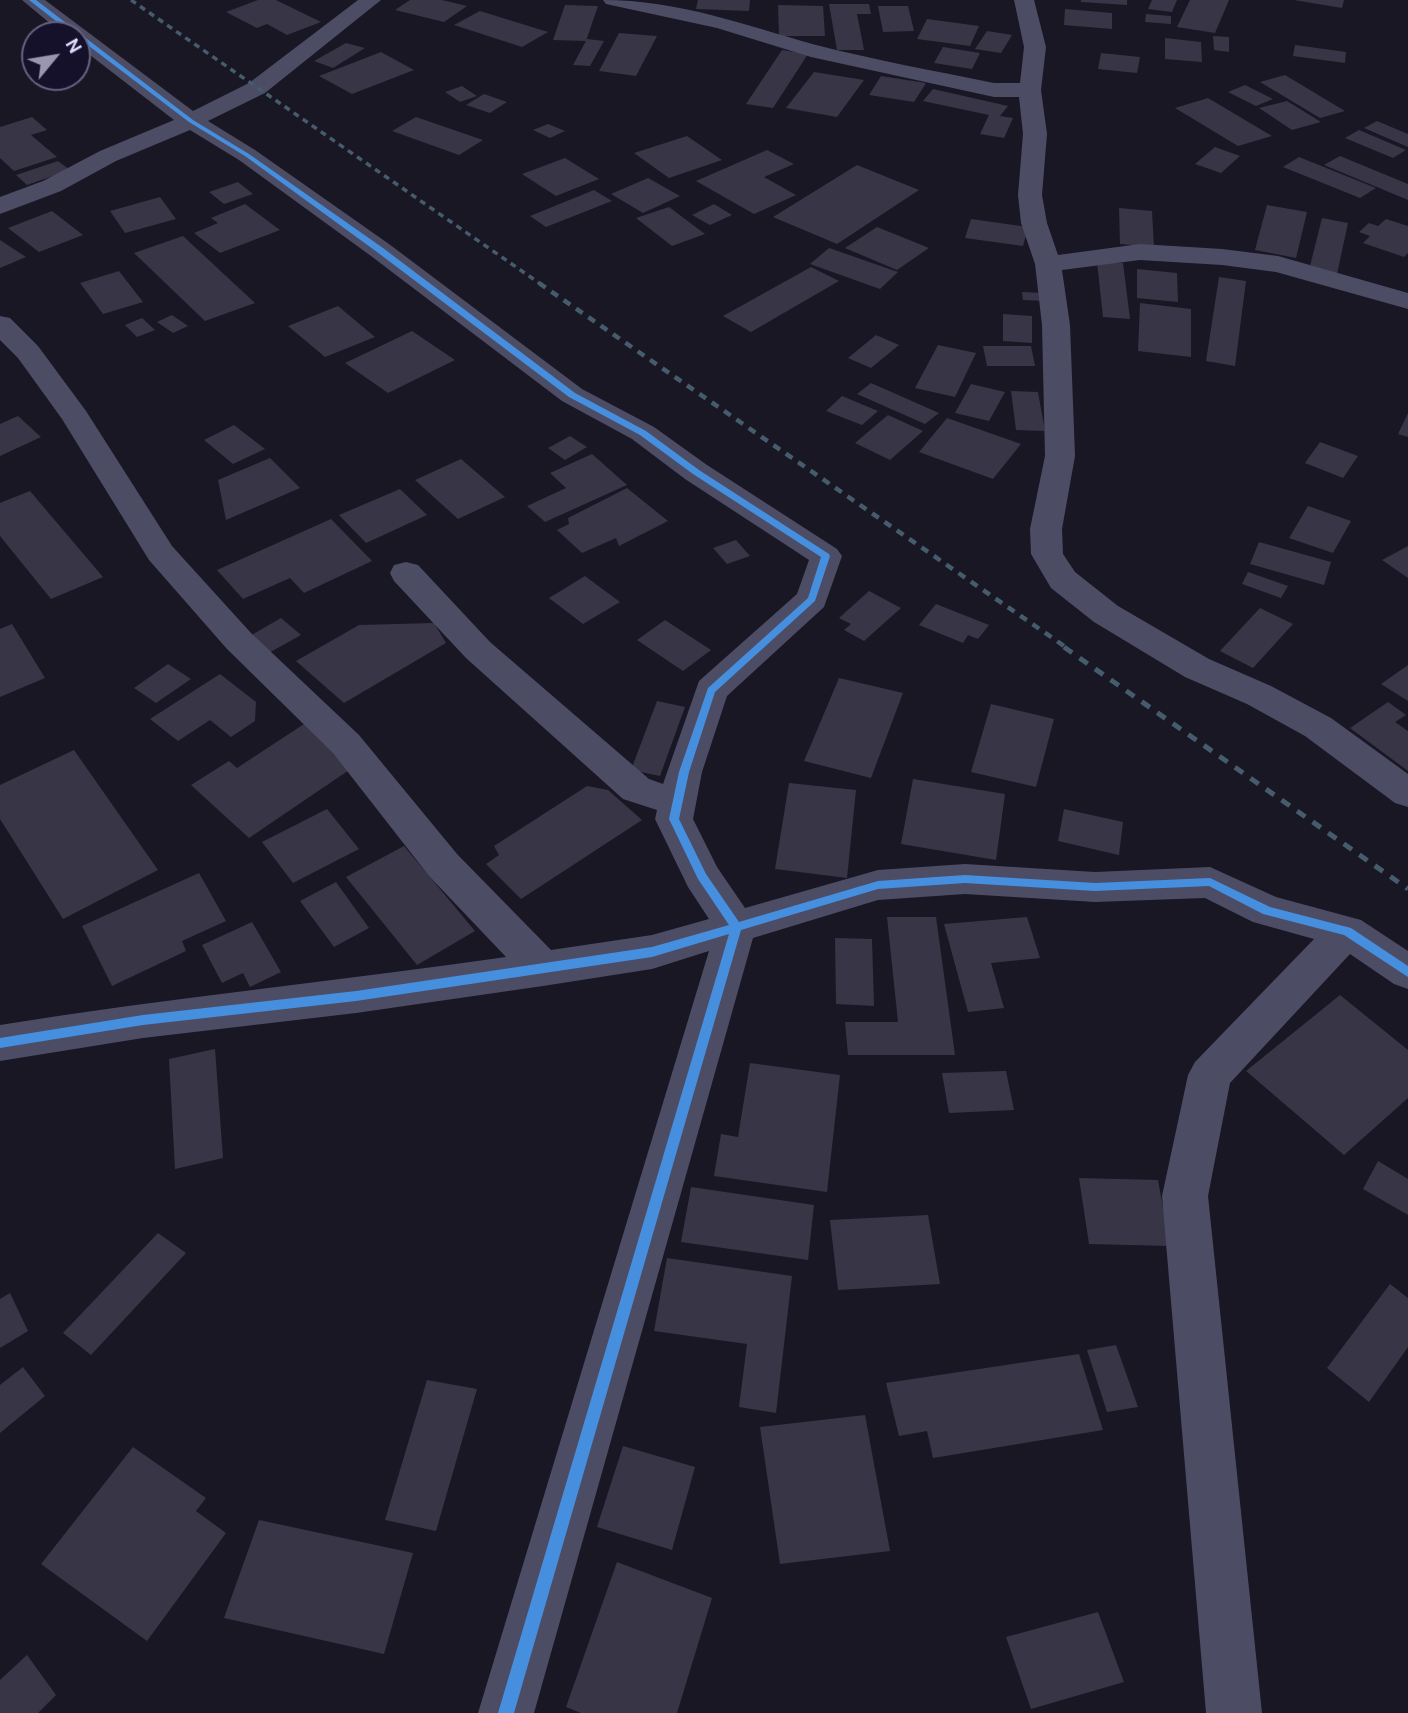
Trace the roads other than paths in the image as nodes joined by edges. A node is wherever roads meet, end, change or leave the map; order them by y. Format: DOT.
graph roads {
  1 [pos="32,0"];
  2 [pos="370,0"];
  3 [pos="612,0"];
  4 [pos="1020,1"];
  5 [pos="1030,90"];
  6 [pos="191,121"];
  7 [pos="0,206"];
  8 [pos="1048,264"];
  9 [pos="1408,300"];
  10 [pos="0,324"];
  11 [pos="406,573"];
  12 [pos="1408,793"];
  13 [pos="678,803"];
  14 [pos="736,927"];
  15 [pos="1347,931"];
  16 [pos="543,969"];
  17 [pos="1408,972"];
  18 [pos="0,1043"];
  19 [pos="506,1713"];
  20 [pos="1234,1713"];
  1 -- 6 [label="street"];
  2 -- 6 [label="street"];
  3 -- 5 [label="street"];
  4 -- 5 [label="street"];
  5 -- 8 [label="street"];
  6 -- 7 [label="street"];
  6 -- 13 [label="street"];
  8 -- 9 [label="street"];
  8 -- 12 [label="street"];
  10 -- 16 [label="street"];
  11 -- 13 [label="street"];
  13 -- 14 [label="street"];
  14 -- 15 [label="street"];
  14 -- 16 [label="street"];
  14 -- 19 [label="street"];
  15 -- 17 [label="street"];
  15 -- 20 [label="street"];
  16 -- 18 [label="street"];
}
